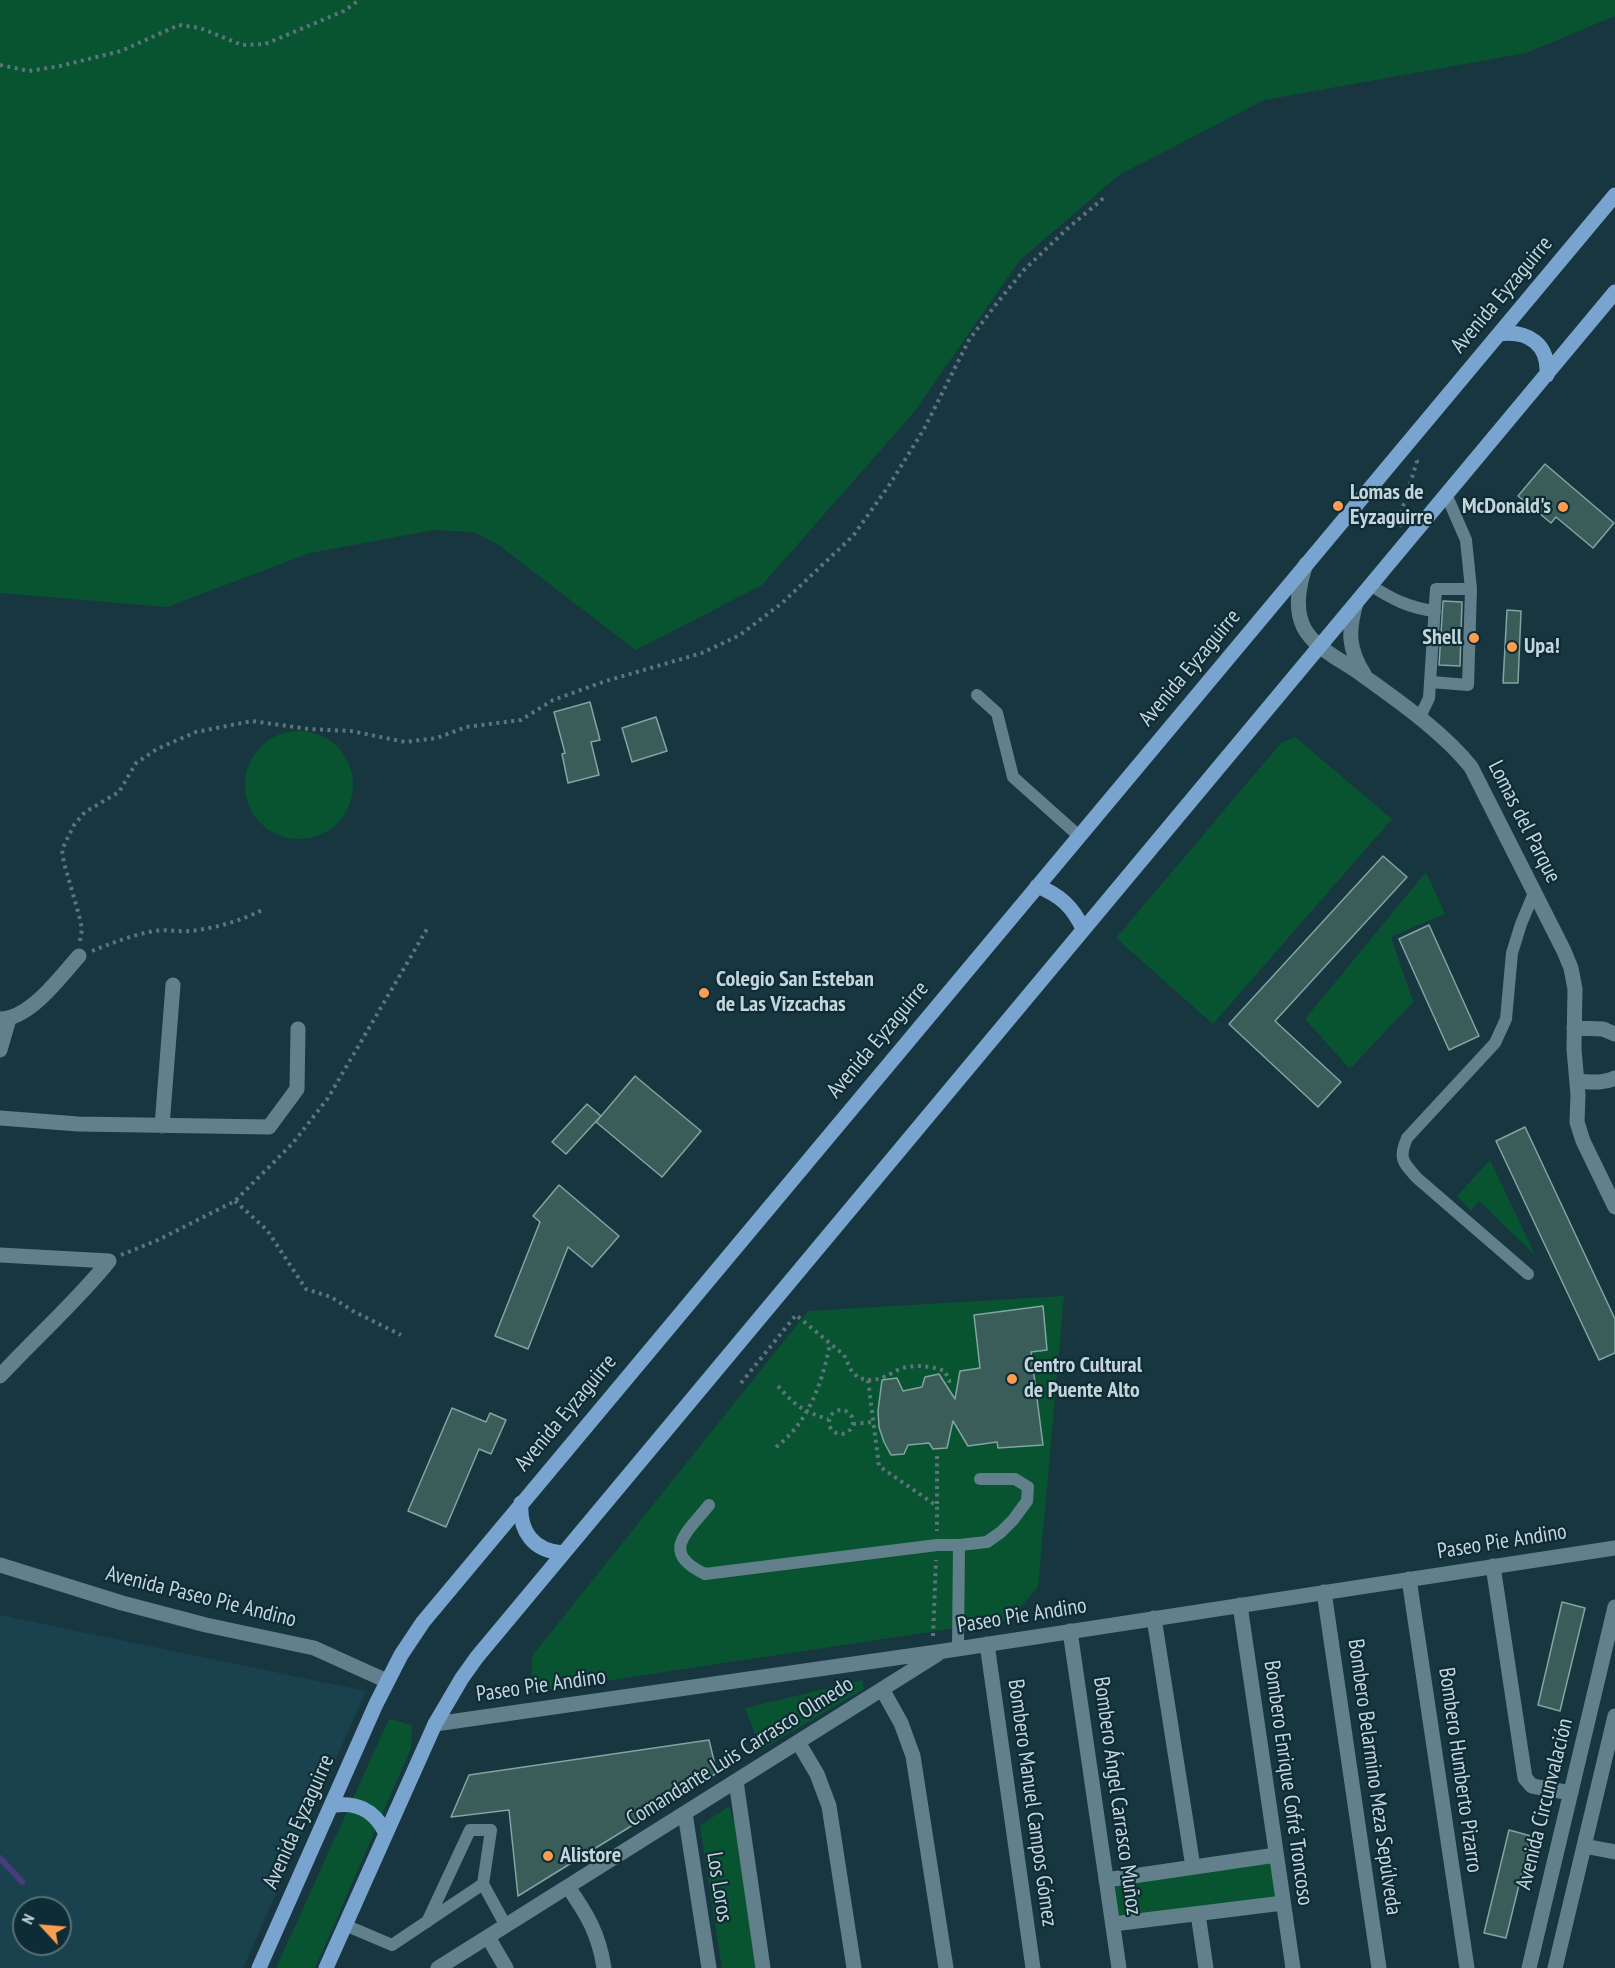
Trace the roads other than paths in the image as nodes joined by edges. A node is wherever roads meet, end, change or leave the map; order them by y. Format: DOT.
graph roads {
  1 [pos="1615,195"];
  2 [pos="1615,292"];
  3 [pos="1499,334"];
  4 [pos="1547,375"];
  5 [pos="1446,494"];
  6 [pos="1306,564"];
  7 [pos="1370,585"];
  8 [pos="1471,589"];
  9 [pos="1356,603"];
  10 [pos="1435,611"];
  11 [pos="1320,645"];
  12 [pos="1365,677"];
  13 [pos="1431,682"];
  14 [pos="978,695"];
  15 [pos="1419,719"];
  16 [pos="1079,836"];
  17 [pos="1037,886"];
  18 [pos="1534,893"];
  19 [pos="1083,929"];
  20 [pos="78,956"];
  21 [pos="173,985"];
  22 [pos="5,1019"];
  23 [pos="1574,1028"];
  24 [pos="298,1029"];
  25 [pos="1614,1032"];
  26 [pos="0,1050"];
  27 [pos="1615,1078"];
  28 [pos="1577,1081"];
  29 [pos="0,1118"];
  30 [pos="162,1126"];
  31 [pos="1615,1207"];
  32 [pos="0,1254"];
  33 [pos="1528,1274"];
  34 [pos="0,1376"];
  35 [pos="980,1479"];
  36 [pos="520,1503"];
  37 [pos="709,1505"];
  38 [pos="959,1545"];
  39 [pos="1615,1548"];
  40 [pos="563,1553"];
  41 [pos="0,1566"];
  42 [pos="1493,1566"];
  43 [pos="1409,1579"];
  44 [pos="1324,1592"];
  45 [pos="1240,1605"];
  46 [pos="1615,1607"];
  47 [pos="1154,1618"];
  48 [pos="1070,1631"];
  49 [pos="987,1644"];
  50 [pos="945,1650"];
  51 [pos="1612,1655"];
  52 [pos="387,1681"];
  53 [pos="882,1689"];
  54 [pos="1615,1716"];
  55 [pos="435,1724"];
  56 [pos="798,1742"];
  57 [pos="1611,1755"];
  58 [pos="736,1781"];
  59 [pos="1571,1793"];
  60 [pos="331,1806"];
  61 [pos="685,1813"];
  62 [pos="386,1832"];
  63 [pos="1584,1846"];
  64 [pos="1615,1852"];
  65 [pos="1276,1855"];
  66 [pos="1193,1867"];
  67 [pos="1106,1880"];
  68 [pos="483,1884"];
  69 [pos="568,1887"];
  70 [pos="1283,1903"];
  71 [pos="1198,1914"];
  72 [pos="427,1922"];
  73 [pos="1113,1924"];
  74 [pos="345,1925"];
  75 [pos="506,1926"];
  76 [pos="488,1937"];
  77 [pos="259,1968"];
  78 [pos="327,1968"];
  79 [pos="438,1968"];
  80 [pos="506,1968"];
  81 [pos="604,1968"];
  82 [pos="709,1968"];
  83 [pos="763,1968"];
  84 [pos="854,1968"];
  85 [pos="946,1968"];
  86 [pos="1033,1968"];
  87 [pos="1119,1968"];
  88 [pos="1206,1968"];
  89 [pos="1293,1968"];
  90 [pos="1379,1968"];
  91 [pos="1467,1968"];
  92 [pos="1529,1968"];
  93 [pos="1555,1968"];
  1 -- 3 [label="main road, Avenida Eyzaguirre"];
  2 -- 4 [label="main road"];
  3 -- 4 [label="main road"];
  3 -- 6 [label="main road, Avenida Eyzaguirre"];
  4 -- 5 [label="main road"];
  5 -- 7 [label="main road"];
  5 -- 8 [label="lane"];
  6 -- 11 [label="street, Lomas del Parque"];
  6 -- 16 [label="main road, Avenida Eyzaguirre"];
  7 -- 9 [label="main road"];
  7 -- 10 [label="lane"];
  8 -- 10 [label="lane"];
  8 -- 13 [label="lane"];
  9 -- 11 [label="main road"];
  9 -- 12 [label="street, Lomas del Parque"];
  10 -- 13 [label="lane"];
  11 -- 12 [label="street, Lomas del Parque"];
  11 -- 19 [label="main road"];
  12 -- 15 [label="street, Lomas del Parque"];
  13 -- 15 [label="lane"];
  14 -- 16 [label="lane"];
  15 -- 18 [label="street, Lomas del Parque"];
  16 -- 17 [label="main road, Avenida Eyzaguirre"];
  17 -- 19 [label="main road"];
  17 -- 36 [label="main road, Avenida Eyzaguirre"];
  18 -- 23 [label="street, Lomas del Parque"];
  18 -- 33 [label="lane"];
  19 -- 40 [label="main road"];
  20 -- 22 [label="street"];
  21 -- 30 [label="street"];
  22 -- 26 [label="street"];
  23 -- 25 [label="street"];
  23 -- 28 [label="street, Lomas del Parque"];
  24 -- 30 [label="street"];
  27 -- 28 [label="street"];
  28 -- 31 [label="street, Lomas del Parque"];
  29 -- 30 [label="street"];
  32 -- 34 [label="street"];
  35 -- 38 [label="lane"];
  36 -- 40 [label="main road"];
  36 -- 52 [label="main road, Avenida Eyzaguirre"];
  37 -- 38 [label="lane"];
  38 -- 50 [label="lane"];
  39 -- 42 [label="street, Paseo Pie Andino"];
  40 -- 55 [label="main road"];
  41 -- 52 [label="street, Avenida Paseo Pie Andino"];
  42 -- 43 [label="street, Paseo Pie Andino"];
  42 -- 59 [label="street"];
  43 -- 44 [label="street, Paseo Pie Andino"];
  43 -- 91 [label="street, Bombero Humberto Pizarro"];
  44 -- 45 [label="street, Paseo Pie Andino"];
  44 -- 90 [label="street, Bombero Belarmino Meza Sepúlveda"];
  45 -- 47 [label="street, Paseo Pie Andino"];
  45 -- 65 [label="street, Bombero Enrique Cofré Troncoso"];
  46 -- 51 [label="street, Avenida Circunvalación"];
  47 -- 48 [label="street, Paseo Pie Andino"];
  47 -- 66 [label="street"];
  48 -- 49 [label="street, Paseo Pie Andino"];
  48 -- 67 [label="street, Bombero Ángel Carrasco Muñoz"];
  49 -- 50 [label="street, Paseo Pie Andino"];
  49 -- 86 [label="street, Bombero Manuel Campos Gómez"];
  50 -- 53 [label="street, Comandante Luis Carrasco Olmedo"];
  50 -- 55 [label="street, Paseo Pie Andino"];
  51 -- 59 [label="street, Avenida Circunvalación"];
  52 -- 60 [label="main road, Avenida Eyzaguirre"];
  53 -- 56 [label="street, Comandante Luis Carrasco Olmedo"];
  53 -- 85 [label="street"];
  54 -- 57 [label="street, Avenida Circunvalación"];
  55 -- 62 [label="main road"];
  56 -- 58 [label="street, Comandante Luis Carrasco Olmedo"];
  56 -- 84 [label="street"];
  57 -- 63 [label="street, Avenida Circunvalación"];
  58 -- 61 [label="street, Comandante Luis Carrasco Olmedo"];
  58 -- 83 [label="street"];
  59 -- 92 [label="street, Avenida Circunvalación"];
  60 -- 62 [label="main road"];
  60 -- 77 [label="main road, Avenida Eyzaguirre"];
  61 -- 69 [label="street, Comandante Luis Carrasco Olmedo"];
  61 -- 82 [label="street, Los Loros"];
  62 -- 74 [label="main road"];
  63 -- 64 [label="street"];
  63 -- 93 [label="street, Avenida Circunvalación"];
  65 -- 66 [label="street"];
  65 -- 70 [label="street, Bombero Enrique Cofré Troncoso"];
  66 -- 67 [label="street"];
  67 -- 73 [label="street, Bombero Ángel Carrasco Muñoz"];
  68 -- 72 [label="lane"];
  68 -- 72 [label="lane"];
  68 -- 75 [label="lane"];
  69 -- 75 [label="street, Comandante Luis Carrasco Olmedo"];
  69 -- 81 [label="street"];
  70 -- 71 [label="street"];
  70 -- 89 [label="street, Bombero Enrique Cofré Troncoso"];
  71 -- 73 [label="street"];
  71 -- 88 [label="street"];
  72 -- 74 [label="lane"];
  73 -- 87 [label="street, Bombero Ángel Carrasco Muñoz"];
  74 -- 78 [label="main road"];
  75 -- 76 [label="street, Comandante Luis Carrasco Olmedo"];
  76 -- 79 [label="street, Comandante Luis Carrasco Olmedo"];
  76 -- 80 [label="street"];
}
